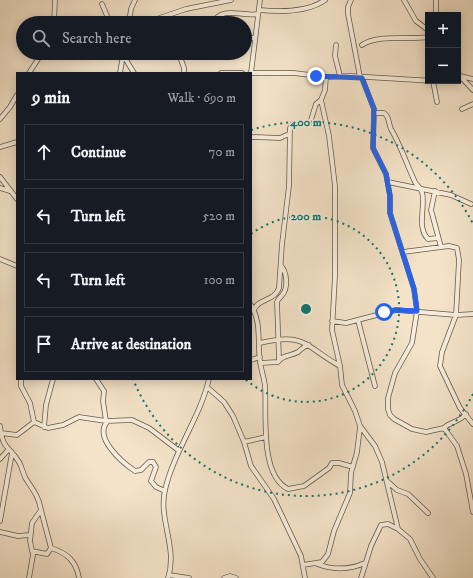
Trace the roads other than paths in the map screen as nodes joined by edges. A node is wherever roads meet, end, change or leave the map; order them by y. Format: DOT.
graph roads {
  1 [pos="55,0"];
  2 [pos="135,0"];
  3 [pos="231,0"];
  4 [pos="260,0"];
  5 [pos="325,0"];
  6 [pos="351,0"];
  7 [pos="404,0"];
  8 [pos="436,0"];
  9 [pos="102,4"];
  10 [pos="258,12"];
  11 [pos="436,12"];
  12 [pos="54,16"];
  13 [pos="107,16"];
  14 [pos="130,16"];
  15 [pos="166,16"];
  16 [pos="217,16"];
  17 [pos="425,28"];
  18 [pos="425,37"];
  19 [pos="254,38"];
  20 [pos="336,45"];
  21 [pos="362,45"];
  22 [pos="37,60"];
  23 [pos="122,60"];
  24 [pos="126,60"];
  25 [pos="181,60"];
  26 [pos="30,72"];
  27 [pos="120,72"];
  28 [pos="133,72"];
  29 [pos="184,72"];
  30 [pos="251,72"];
  31 [pos="252,73"];
  32 [pos="340,76"];
  33 [pos="461,76"];
  34 [pos="326,77"];
  35 [pos="361,78"];
  36 [pos="461,78"];
  37 [pos="473,79"];
  38 [pos="425,81"];
  39 [pos="434,84"];
  40 [pos="473,90"];
  41 [pos="16,97"];
  42 [pos="321,100"];
  43 [pos="437,102"];
  44 [pos="473,104"];
  45 [pos="462,109"];
  46 [pos="374,113"];
  47 [pos="0,119"];
  48 [pos="289,134"];
  49 [pos="252,137"];
  50 [pos="16,142"];
  51 [pos="0,147"];
  52 [pos="0,176"];
  53 [pos="388,182"];
  54 [pos="0,188"];
  55 [pos="421,189"];
  56 [pos="10,191"];
  57 [pos="434,191"];
  58 [pos="16,198"];
  59 [pos="471,204"];
  60 [pos="438,238"];
  61 [pos="441,247"];
  62 [pos="403,252"];
  63 [pos="0,259"];
  64 [pos="16,266"];
  65 [pos="281,266"];
  66 [pos="252,306"];
  67 [pos="254,310"];
  68 [pos="417,311"];
  69 [pos="473,314"];
  70 [pos="456,315"];
  71 [pos="358,320"];
  72 [pos="332,321"];
  73 [pos="278,339"];
  74 [pos="260,343"];
  75 [pos="309,345"];
  76 [pos="260,357"];
  77 [pos="279,359"];
  78 [pos="252,360"];
  79 [pos="260,363"];
  80 [pos="340,366"];
  81 [pos="21,380"];
  82 [pos="53,380"];
  83 [pos="97,380"];
  84 [pos="207,380"];
  85 [pos="375,386"];
  86 [pos="207,388"];
  87 [pos="466,414"];
  88 [pos="107,421"];
  89 [pos="34,422"];
  90 [pos="473,424"];
  91 [pos="0,426"];
  92 [pos="360,426"];
  93 [pos="44,427"];
  94 [pos="444,428"];
  95 [pos="1,433"];
  96 [pos="266,438"];
  97 [pos="244,442"];
  98 [pos="1,444"];
  99 [pos="178,450"];
  100 [pos="10,452"];
  101 [pos="0,459"];
  102 [pos="353,467"];
  103 [pos="387,481"];
  104 [pos="165,491"];
  105 [pos="471,492"];
  106 [pos="41,510"];
  107 [pos="473,512"];
  108 [pos="428,513"];
  109 [pos="0,521"];
  110 [pos="398,529"];
  111 [pos="0,532"];
  112 [pos="30,535"];
  113 [pos="51,548"];
  114 [pos="32,551"];
  115 [pos="365,563"];
  116 [pos="317,564"];
  117 [pos="303,565"];
  118 [pos="168,577"];
  119 [pos="29,578"];
  120 [pos="79,578"];
  121 [pos="189,578"];
  122 [pos="224,578"];
  123 [pos="236,578"];
  124 [pos="305,578"];
  125 [pos="361,578"];
  126 [pos="434,578"];
  1 -- 12 [label="street"];
  2 -- 14 [label="street"];
  3 -- 15 [label="street"];
  4 -- 10 [label="street"];
  5 -- 10 [label="street"];
  6 -- 35 [label="street"];
  7 -- 17 [label="street"];
  8 -- 11 [label="street"];
  9 -- 13 [label="street"];
  10 -- 16 [label="street"];
  10 -- 19 [label="street"];
  18 -- 21 [label="street"];
  19 -- 30 [label="street"];
  20 -- 32 [label="street"];
  22 -- 26 [label="street"];
  23 -- 27 [label="street"];
  24 -- 28 [label="street"];
  25 -- 29 [label="street"];
  31 -- 34 [label="street"];
  32 -- 34 [label="street"];
  32 -- 35 [label="street"];
  33 -- 37 [label="street"];
  34 -- 42 [label="street"];
  35 -- 38 [label="street"];
  35 -- 46 [label="street"];
  36 -- 40 [label="street"];
  39 -- 43 [label="street"];
  41 -- 47 [label="street"];
  42 -- 48 [label="street"];
  42 -- 72 [label="street"];
  44 -- 45 [label="street"];
  46 -- 53 [label="street"];
  46 -- 55 [label="street"];
  48 -- 49 [label="street"];
  48 -- 65 [label="street"];
  50 -- 51 [label="street"];
  52 -- 56 [label="street"];
  53 -- 55 [label="street"];
  53 -- 62 [label="street"];
  54 -- 56 [label="street"];
  55 -- 57 [label="street"];
  55 -- 60 [label="street"];
  56 -- 58 [label="street"];
  57 -- 59 [label="street"];
  57 -- 60 [label="street"];
  60 -- 61 [label="street"];
  61 -- 62 [label="street"];
  61 -- 70 [label="street"];
  62 -- 68 [label="street"];
  63 -- 64 [label="street"];
  65 -- 67 [label="street"];
  65 -- 73 [label="street"];
  66 -- 67 [label="street"];
  67 -- 74 [label="street"];
  68 -- 70 [label="street"];
  68 -- 71 [label="street"];
  68 -- 94 [label="street"];
  69 -- 70 [label="street"];
  70 -- 87 [label="street"];
  71 -- 72 [label="street"];
  71 -- 85 [label="street"];
  72 -- 80 [label="street"];
  73 -- 74 [label="street"];
  73 -- 75 [label="street"];
  73 -- 77 [label="street"];
  74 -- 76 [label="street"];
  75 -- 77 [label="street"];
  75 -- 80 [label="street"];
  76 -- 78 [label="street"];
  76 -- 79 [label="street"];
  77 -- 79 [label="street"];
  79 -- 96 [label="street"];
  80 -- 92 [label="street"];
  81 -- 89 [label="street"];
  82 -- 93 [label="street"];
  83 -- 88 [label="street"];
  84 -- 86 [label="street"];
  86 -- 97 [label="street"];
  86 -- 99 [label="street"];
  87 -- 90 [label="street"];
  87 -- 94 [label="street"];
  88 -- 93 [label="street"];
  88 -- 99 [label="street"];
  88 -- 104 [label="street"];
  89 -- 93 [label="street"];
  89 -- 95 [label="street"];
  91 -- 95 [label="street"];
  92 -- 102 [label="street"];
  92 -- 103 [label="street"];
  94 -- 105 [label="street"];
  95 -- 98 [label="street"];
  96 -- 97 [label="street"];
  96 -- 102 [label="street"];
  97 -- 117 [label="street"];
  98 -- 100 [label="street"];
  99 -- 104 [label="street"];
  100 -- 101 [label="street"];
  100 -- 106 [label="street"];
  100 -- 109 [label="street"];
  102 -- 116 [label="street"];
  103 -- 108 [label="street"];
  103 -- 110 [label="street"];
  104 -- 118 [label="street"];
  105 -- 107 [label="street"];
  106 -- 112 [label="street"];
  106 -- 113 [label="street"];
  110 -- 115 [label="street"];
  110 -- 126 [label="street"];
  111 -- 112 [label="street"];
  112 -- 114 [label="street"];
  113 -- 114 [label="street"];
  113 -- 120 [label="street"];
  114 -- 119 [label="street"];
  115 -- 116 [label="street"];
  115 -- 125 [label="street"];
  116 -- 117 [label="street"];
  117 -- 124 [label="street"];
  118 -- 121 [label="street"];
  122 -- 123 [label="street"];
}
